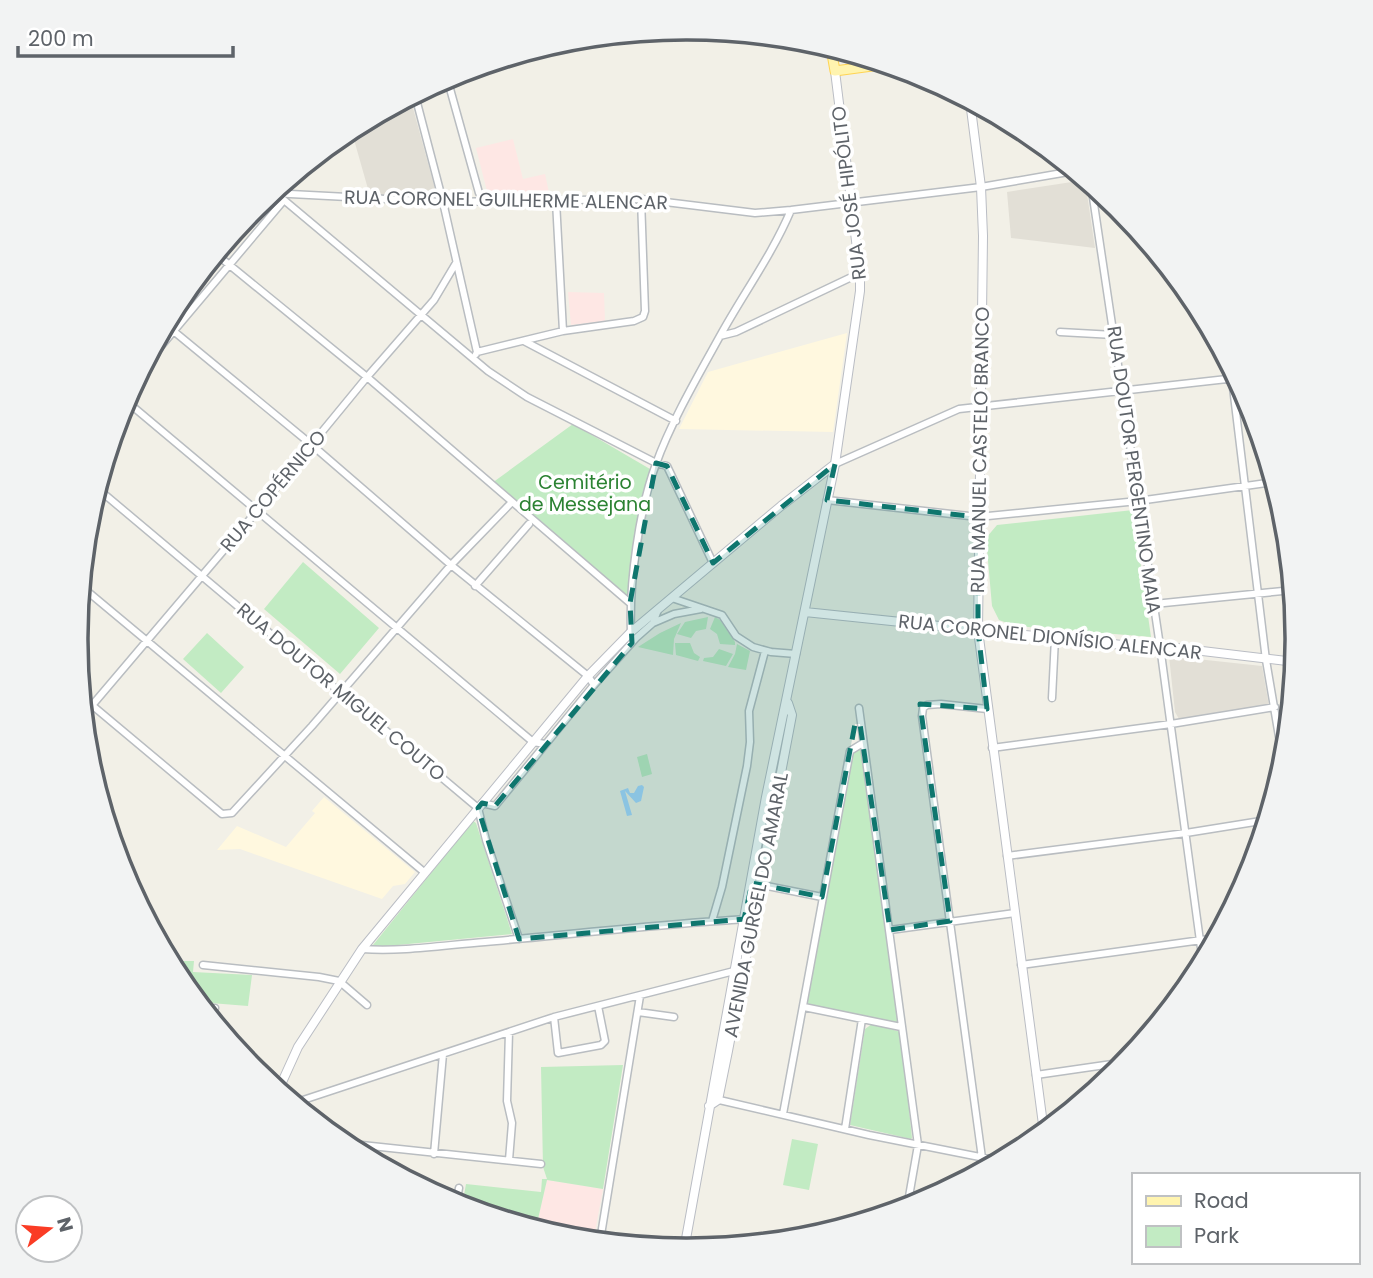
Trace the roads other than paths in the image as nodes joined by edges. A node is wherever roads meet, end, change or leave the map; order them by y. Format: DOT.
graph roads {
  1 [pos="833,59"];
  2 [pos="863,67"];
  3 [pos="835,71"];
  4 [pos="450,89"];
  5 [pos="417,104"];
  6 [pos="971,113"];
  7 [pos="1062,173"];
  8 [pos="981,187"];
  9 [pos="479,193"];
  10 [pos="286,195"];
  11 [pos="284,200"];
  12 [pos="641,200"];
  13 [pos="556,201"];
  14 [pos="1094,201"];
  15 [pos="443,202"];
  16 [pos="852,203"];
  17 [pos="790,211"];
  18 [pos="223,260"];
  19 [pos="456,263"];
  20 [pos="229,265"];
  21 [pos="860,273"];
  22 [pos="421,315"];
  23 [pos="563,331"];
  24 [pos="1060,331"];
  25 [pos="174,332"];
  26 [pos="1114,335"];
  27 [pos="170,336"];
  28 [pos="720,336"];
  29 [pos="524,341"];
  30 [pos="475,355"];
  31 [pos="367,377"];
  32 [pos="1226,379"];
  33 [pos="1122,390"];
  34 [pos="1236,402"];
  35 [pos="980,405"];
  36 [pos="134,408"];
  37 [pos="676,421"];
  38 [pos="312,445"];
  39 [pos="656,463"];
  40 [pos="835,464"];
  41 [pos="1265,483"];
  42 [pos="1245,485"];
  43 [pos="105,495"];
  44 [pos="827,500"];
  45 [pos="1138,501"];
  46 [pos="512,502"];
  47 [pos="257,511"];
  48 [pos="978,517"];
  49 [pos="529,524"];
  50 [pos="713,563"];
  51 [pos="451,565"];
  52 [pos="202,575"];
  53 [pos="475,586"];
  54 [pos="1283,591"];
  55 [pos="90,593"];
  56 [pos="1260,593"];
  57 [pos="672,598"];
  58 [pos="630,603"];
  59 [pos="1154,604"];
  60 [pos="701,609"];
  61 [pos="658,610"];
  62 [pos="805,612"];
  63 [pos="653,623"];
  64 [pos="395,628"];
  65 [pos="978,630"];
  66 [pos="631,632"];
  67 [pos="1055,638"];
  68 [pos="146,640"];
  69 [pos="621,642"];
  70 [pos="1160,646"];
  71 [pos="765,651"];
  72 [pos="623,652"];
  73 [pos="796,654"];
  74 [pos="1266,660"];
  75 [pos="1284,661"];
  76 [pos="588,676"];
  77 [pos="594,685"];
  78 [pos="340,693"];
  79 [pos="1052,698"];
  80 [pos="92,705"];
  81 [pos="1275,707"];
  82 [pos="859,708"];
  83 [pos="987,709"];
  84 [pos="554,717"];
  85 [pos="568,717"];
  86 [pos="1171,724"];
  87 [pos="1278,728"];
  88 [pos="533,742"];
  89 [pos="863,743"];
  90 [pos="545,744"];
  91 [pos="992,748"];
  92 [pos="284,755"];
  93 [pos="480,805"];
  94 [pos="1256,822"];
  95 [pos="1186,833"];
  96 [pos="1007,856"];
  97 [pos="424,872"];
  98 [pos="756,884"];
  99 [pos="822,897"];
  100 [pos="1015,913"];
  101 [pos="749,919"];
  102 [pos="712,921"];
  103 [pos="950,921"];
  104 [pos="890,930"];
  105 [pos="519,939"];
  106 [pos="1204,940"];
  107 [pos="1199,941"];
  108 [pos="1200,946"];
  109 [pos="362,949"];
  110 [pos="203,965"];
  111 [pos="1021,965"];
  112 [pos="738,970"];
  113 [pos="339,981"];
  114 [pos="640,996"];
  115 [pos="367,1005"];
  116 [pos="598,1006"];
  117 [pos="804,1007"];
  118 [pos="638,1012"];
  119 [pos="554,1017"];
  120 [pos="674,1017"];
  121 [pos="862,1019"];
  122 [pos="901,1027"];
  123 [pos="509,1032"];
  124 [pos="443,1054"];
  125 [pos="1107,1065"];
  126 [pos="1036,1075"];
  127 [pos="283,1080"];
  128 [pos="305,1100"];
  129 [pos="713,1102"];
  130 [pos="783,1114"];
  131 [pos="1042,1120"];
  132 [pos="845,1129"];
  133 [pos="918,1145"];
  134 [pos="368,1146"];
  135 [pos="435,1154"];
  136 [pos="982,1158"];
  137 [pos="985,1159"];
  138 [pos="509,1160"];
  139 [pos="541,1164"];
  140 [pos="459,1188"];
  141 [pos="458,1192"];
  142 [pos="909,1195"];
  143 [pos="602,1232"];
  144 [pos="686,1238"];
  1 -- 3 [label="main road, RUA JOSÉ HIPÓLITO"];
  2 -- 3 [label="main road"];
  3 -- 16 [label="street, RUA JOSÉ HIPÓLITO"];
  4 -- 9 [label="street"];
  5 -- 15 [label="street"];
  6 -- 8 [label="street, RUA MANUEL CASTELO BRANCO"];
  7 -- 8 [label="street, RUA CORONEL GUILHERME ALENCAR"];
  8 -- 16 [label="street, RUA CORONEL GUILHERME ALENCAR"];
  8 -- 35 [label="street, RUA MANUEL CASTELO BRANCO"];
  10 -- 15 [label="street, RUA CORONEL GUILHERME ALENCAR"];
  11 -- 20 [label="street"];
  11 -- 22 [label="street"];
  12 -- 13 [label="street, RUA CORONEL GUILHERME ALENCAR"];
  12 -- 17 [label="street, RUA CORONEL GUILHERME ALENCAR"];
  12 -- 23 [label="street"];
  13 -- 15 [label="street, RUA CORONEL GUILHERME ALENCAR"];
  13 -- 23 [label="street"];
  14 -- 26 [label="street, RUA DOUTOR PERGENTINO MAIA"];
  15 -- 19 [label="street"];
  16 -- 17 [label="street, RUA CORONEL GUILHERME ALENCAR"];
  16 -- 21 [label="street, RUA JOSÉ HIPÓLITO"];
  17 -- 28 [label="street"];
  18 -- 20 [label="street"];
  19 -- 22 [label="street, RUA COPÉRNICO"];
  19 -- 30 [label="street"];
  20 -- 25 [label="street"];
  20 -- 31 [label="street"];
  21 -- 28 [label="street"];
  21 -- 40 [label="street, RUA JOSÉ HIPÓLITO"];
  22 -- 30 [label="street"];
  22 -- 31 [label="street, RUA COPÉRNICO"];
  23 -- 29 [label="street"];
  24 -- 26 [label="street"];
  25 -- 27 [label="street"];
  25 -- 38 [label="street"];
  26 -- 33 [label="street, RUA DOUTOR PERGENTINO MAIA"];
  28 -- 37 [label="street"];
  29 -- 30 [label="street"];
  29 -- 37 [label="street"];
  30 -- 39 [label="street"];
  31 -- 38 [label="street, RUA COPÉRNICO"];
  31 -- 46 [label="street"];
  32 -- 33 [label="street"];
  33 -- 35 [label="street"];
  33 -- 45 [label="street, RUA DOUTOR PERGENTINO MAIA"];
  34 -- 42 [label="street"];
  35 -- 40 [label="street"];
  35 -- 48 [label="street, RUA MANUEL CASTELO BRANCO"];
  36 -- 47 [label="street"];
  37 -- 39 [label="street"];
  38 -- 47 [label="street, RUA COPÉRNICO"];
  38 -- 51 [label="street"];
  39 -- 50 [label="street"];
  39 -- 58 [label="street"];
  40 -- 44 [label="street, AVENIDA GURGEL DO AMARAL"];
  40 -- 50 [label="street"];
  41 -- 42 [label="street"];
  42 -- 45 [label="street"];
  42 -- 56 [label="street"];
  43 -- 52 [label="street, RUA DOUTOR MIGUEL COUTO"];
  44 -- 48 [label="street"];
  44 -- 62 [label="street, AVENIDA GURGEL DO AMARAL"];
  45 -- 48 [label="street"];
  45 -- 59 [label="street, RUA DOUTOR PERGENTINO MAIA"];
  46 -- 51 [label="street"];
  46 -- 58 [label="street"];
  47 -- 52 [label="street, RUA COPÉRNICO"];
  47 -- 64 [label="street"];
  48 -- 65 [label="street, RUA MANUEL CASTELO BRANCO"];
  49 -- 53 [label="street"];
  50 -- 57 [label="street"];
  51 -- 53 [label="street"];
  51 -- 64 [label="street"];
  52 -- 68 [label="street, RUA COPÉRNICO"];
  52 -- 78 [label="street, RUA DOUTOR MIGUEL COUTO"];
  53 -- 76 [label="street"];
  54 -- 56 [label="street"];
  55 -- 68 [label="street"];
  56 -- 59 [label="street"];
  56 -- 74 [label="street"];
  57 -- 60 [label="street"];
  57 -- 61 [label="street"];
  58 -- 66 [label="street"];
  59 -- 70 [label="street, RUA DOUTOR PERGENTINO MAIA"];
  60 -- 63 [label="street"];
  60 -- 71 [label="street"];
  61 -- 63 [label="street"];
  61 -- 66 [label="street"];
  62 -- 65 [label="street, RUA CORONEL DIONÍSIO ALENCAR"];
  62 -- 73 [label="street, AVENIDA GURGEL DO AMARAL"];
  63 -- 72 [label="street"];
  64 -- 78 [label="street"];
  64 -- 88 [label="street"];
  65 -- 67 [label="street, RUA CORONEL DIONÍSIO ALENCAR"];
  65 -- 83 [label="street, RUA MANUEL CASTELO BRANCO"];
  66 -- 69 [label="street"];
  67 -- 70 [label="street, RUA CORONEL DIONÍSIO ALENCAR"];
  67 -- 79 [label="street"];
  68 -- 80 [label="street, RUA COPÉRNICO"];
  68 -- 92 [label="street"];
  69 -- 72 [label="street"];
  69 -- 76 [label="street"];
  70 -- 74 [label="street, RUA CORONEL DIONÍSIO ALENCAR"];
  70 -- 86 [label="street, RUA DOUTOR PERGENTINO MAIA"];
  71 -- 73 [label="street"];
  71 -- 102 [label="street"];
  72 -- 77 [label="street"];
  73 -- 98 [label="street, AVENIDA GURGEL DO AMARAL"];
  74 -- 75 [label="street, RUA CORONEL DIONÍSIO ALENCAR"];
  74 -- 81 [label="street"];
  76 -- 77 [label="street"];
  76 -- 84 [label="street"];
  77 -- 85 [label="street"];
  78 -- 92 [label="street"];
  78 -- 93 [label="street, RUA DOUTOR MIGUEL COUTO"];
  80 -- 92 [label="street"];
  81 -- 86 [label="street"];
  81 -- 87 [label="street"];
  82 -- 89 [label="street"];
  83 -- 91 [label="street, RUA MANUEL CASTELO BRANCO"];
  83 -- 103 [label="street"];
  84 -- 85 [label="street"];
  84 -- 88 [label="street"];
  85 -- 90 [label="street"];
  86 -- 91 [label="street"];
  86 -- 95 [label="street, RUA DOUTOR PERGENTINO MAIA"];
  88 -- 90 [label="street"];
  88 -- 93 [label="street"];
  89 -- 99 [label="street"];
  89 -- 104 [label="street"];
  90 -- 93 [label="street"];
  91 -- 96 [label="street, RUA MANUEL CASTELO BRANCO"];
  92 -- 97 [label="street"];
  93 -- 97 [label="street"];
  93 -- 105 [label="street"];
  94 -- 95 [label="street"];
  95 -- 96 [label="street"];
  95 -- 107 [label="street, RUA DOUTOR PERGENTINO MAIA"];
  96 -- 100 [label="street, RUA MANUEL CASTELO BRANCO"];
  97 -- 109 [label="street"];
  98 -- 99 [label="street"];
  98 -- 101 [label="street, AVENIDA GURGEL DO AMARAL"];
  99 -- 117 [label="street"];
  100 -- 103 [label="street"];
  100 -- 111 [label="street, RUA MANUEL CASTELO BRANCO"];
  101 -- 102 [label="street"];
  101 -- 112 [label="street, AVENIDA GURGEL DO AMARAL"];
  102 -- 105 [label="street"];
  103 -- 104 [label="street"];
  103 -- 136 [label="street"];
  104 -- 122 [label="street"];
  105 -- 109 [label="street"];
  106 -- 107 [label="street"];
  107 -- 108 [label="street, RUA DOUTOR PERGENTINO MAIA"];
  107 -- 111 [label="street"];
  109 -- 113 [label="street"];
  110 -- 113 [label="street"];
  111 -- 126 [label="street, RUA MANUEL CASTELO BRANCO"];
  112 -- 114 [label="street"];
  112 -- 129 [label="street, AVENIDA GURGEL DO AMARAL"];
  113 -- 115 [label="street"];
  113 -- 127 [label="street"];
  114 -- 116 [label="street"];
  114 -- 118 [label="street"];
  116 -- 119 [label="street"];
  116 -- 119 [label="street"];
  117 -- 121 [label="street"];
  117 -- 130 [label="street"];
  118 -- 120 [label="street"];
  118 -- 143 [label="street"];
  119 -- 123 [label="street"];
  121 -- 122 [label="street"];
  121 -- 132 [label="street"];
  122 -- 133 [label="street"];
  123 -- 124 [label="street"];
  123 -- 138 [label="street"];
  124 -- 128 [label="street"];
  124 -- 135 [label="street"];
  125 -- 126 [label="street"];
  126 -- 131 [label="street, RUA MANUEL CASTELO BRANCO"];
  129 -- 130 [label="street"];
  129 -- 144 [label="street, AVENIDA GURGEL DO AMARAL"];
  130 -- 132 [label="street"];
  132 -- 133 [label="street"];
  133 -- 136 [label="street"];
  133 -- 142 [label="street"];
  134 -- 135 [label="street"];
  135 -- 138 [label="street"];
  136 -- 137 [label="street"];
  138 -- 139 [label="street"];
  140 -- 141 [label="street"];
}
